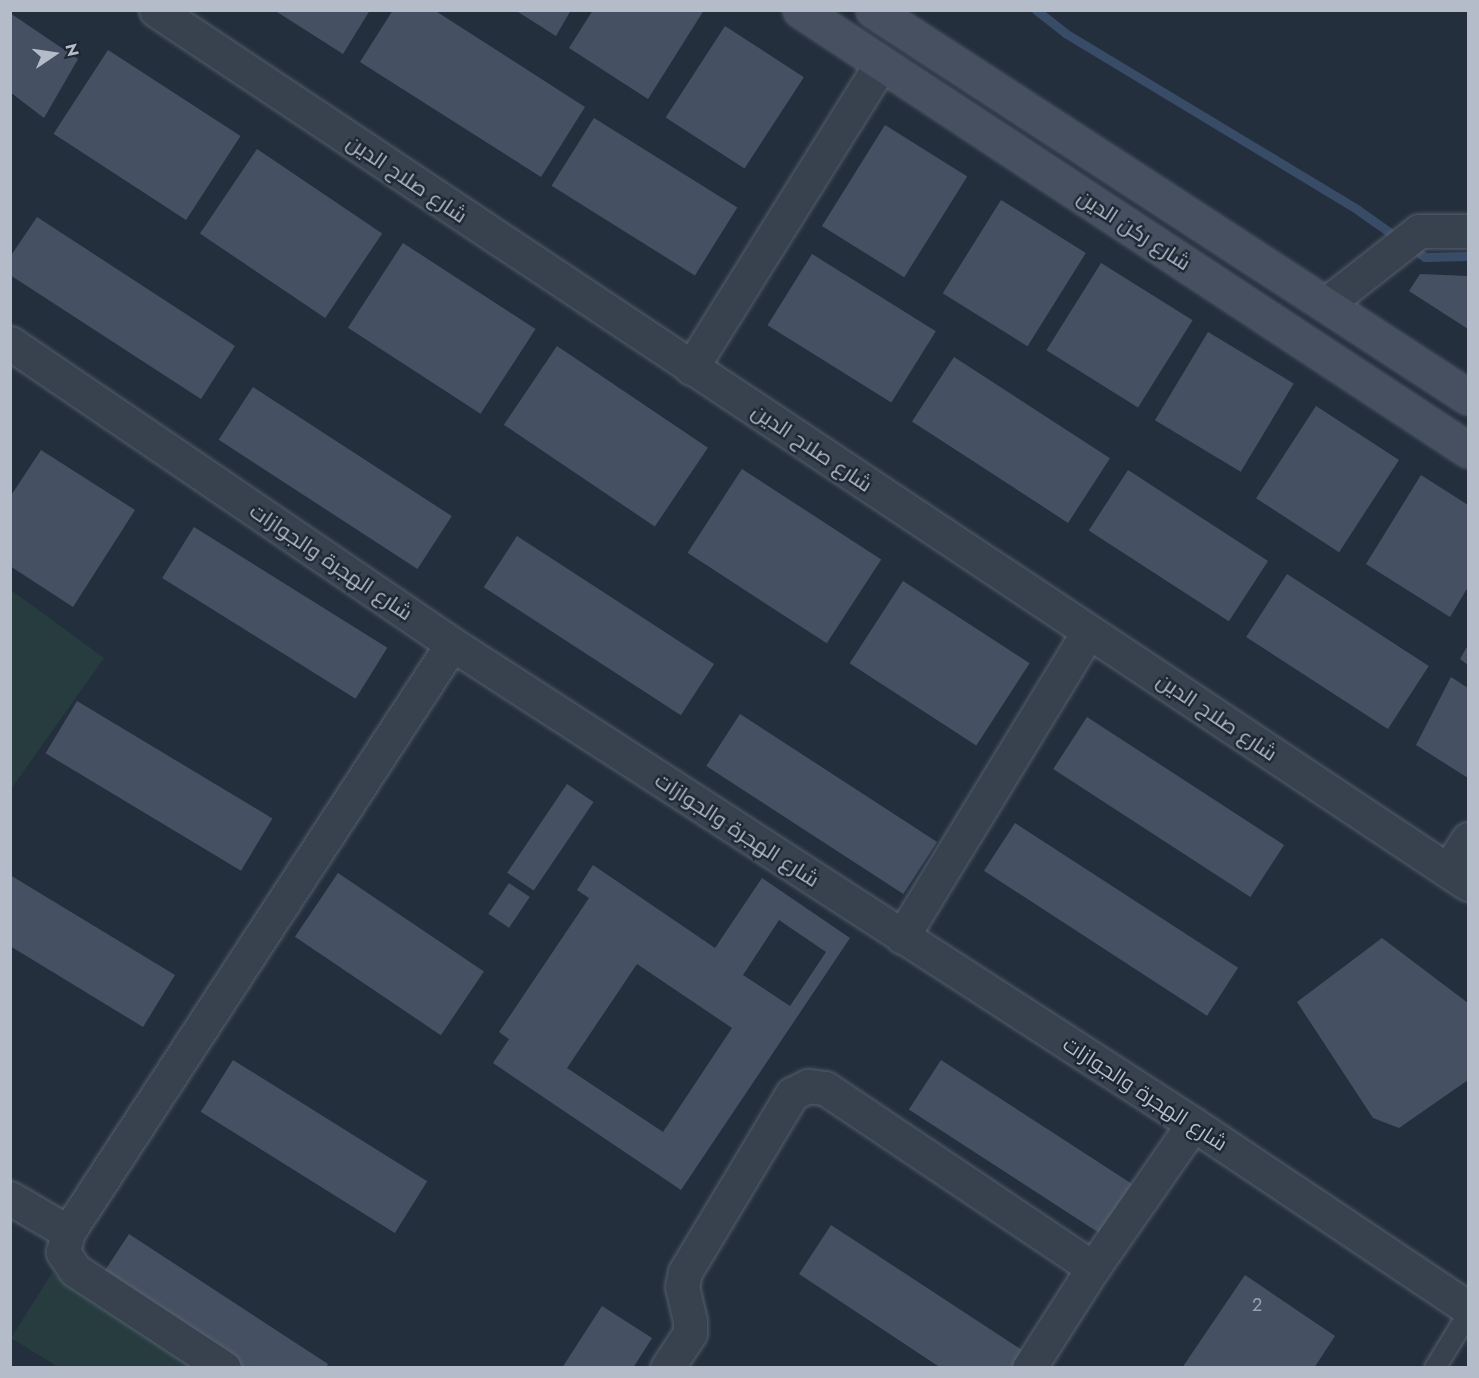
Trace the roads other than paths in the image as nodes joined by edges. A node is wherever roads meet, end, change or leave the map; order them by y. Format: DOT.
graph roads {
  1 [pos="156,10"];
  2 [pos="800,10"];
  3 [pos="873,10"];
  4 [pos="881,64"];
  5 [pos="1468,231"];
  6 [pos="1326,304"];
  7 [pos="10,343"];
  8 [pos="691,368"];
  9 [pos="1468,397"];
  10 [pos="1468,450"];
  11 [pos="1088,632"];
  12 [pos="452,644"];
  13 [pos="1468,839"];
  14 [pos="1458,877"];
  15 [pos="902,937"];
  16 [pos="1193,1124"];
  17 [pos="10,1198"];
  18 [pos="68,1232"];
  19 [pos="1093,1268"];
  20 [pos="1468,1308"];
  21 [pos="1468,1314"];
  22 [pos="224,1368"];
  23 [pos="667,1368"];
  24 [pos="1029,1368"];
  25 [pos="1435,1368"];
  1 -- 8 [label="street, شارع صلاح الدين"];
  2 -- 4 [label="main road, شارع ركن الدين"];
  3 -- 6 [label="main road, شارع ركن الدين"];
  4 -- 8 [label="street"];
  4 -- 10 [label="main road, شارع ركن الدين"];
  5 -- 6 [label="street"];
  6 -- 9 [label="main road, شارع ركن الدين"];
  7 -- 12 [label="street, شارع الهجرة والجوازات"];
  8 -- 11 [label="street, شارع صلاح الدين"];
  11 -- 14 [label="street, شارع صلاح الدين"];
  11 -- 15 [label="street"];
  12 -- 15 [label="street, شارع الهجرة والجوازات"];
  12 -- 18 [label="street"];
  13 -- 14 [label="street"];
  15 -- 16 [label="street, شارع الهجرة والجوازات"];
  16 -- 19 [label="street"];
  16 -- 20 [label="street, شارع الهجرة والجوازات"];
  17 -- 18 [label="street"];
  18 -- 22 [label="street"];
  19 -- 23 [label="street"];
  19 -- 24 [label="street"];
  21 -- 25 [label="lane"];
}
